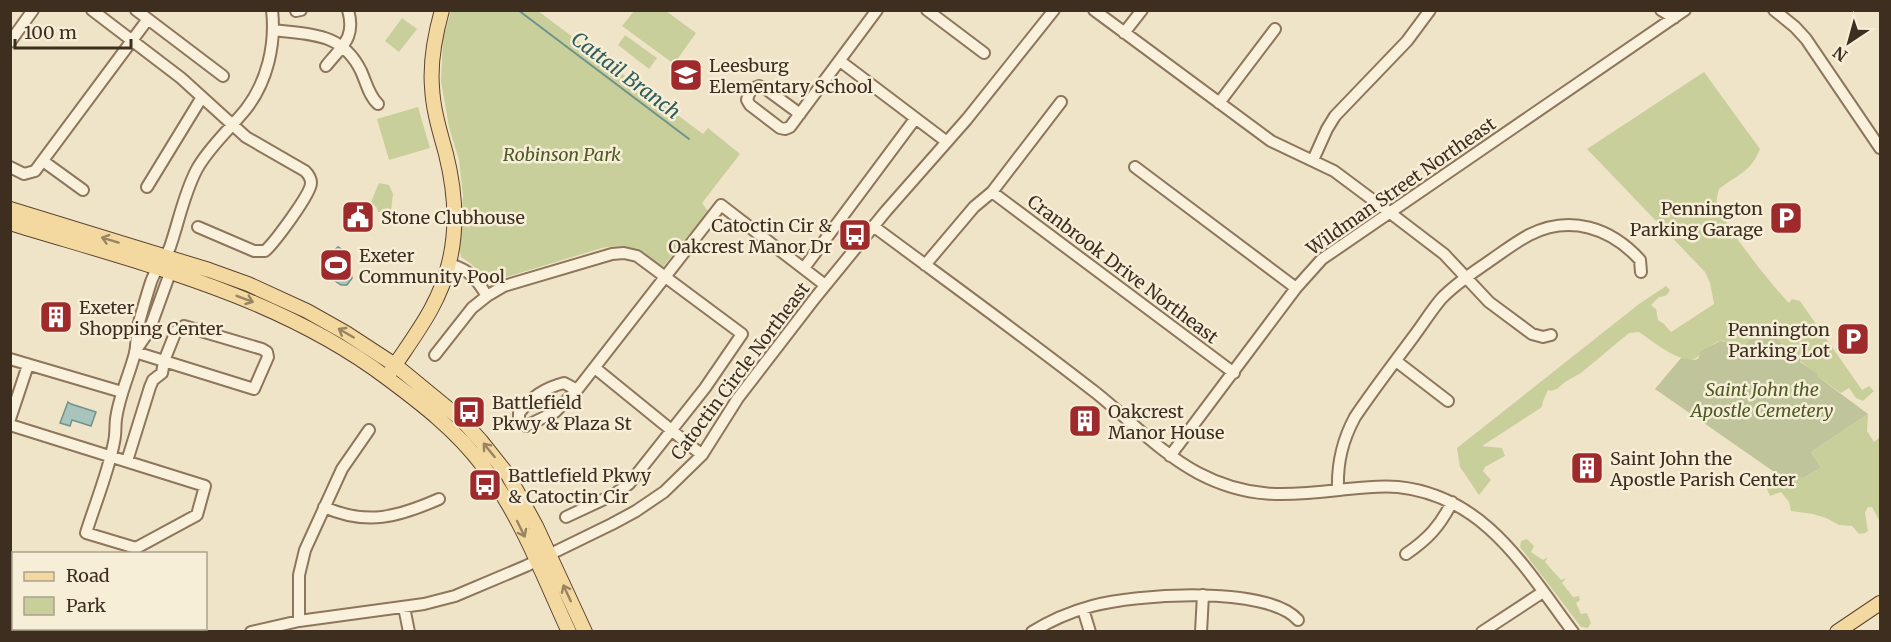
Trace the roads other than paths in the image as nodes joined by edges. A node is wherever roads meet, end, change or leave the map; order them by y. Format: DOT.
graph roads {
  1 [pos="92,10"];
  2 [pos="136,10"];
  3 [pos="272,10"];
  4 [pos="301,10"];
  5 [pos="348,10"];
  6 [pos="442,10"];
  7 [pos="877,10"];
  8 [pos="927,10"];
  9 [pos="1054,10"];
  10 [pos="1094,10"];
  11 [pos="1142,10"];
  12 [pos="1430,10"];
  13 [pos="1661,10"];
  14 [pos="1684,10"];
  15 [pos="1774,10"];
  16 [pos="31,11"];
  17 [pos="296,11"];
  18 [pos="1674,18"];
  19 [pos="148,19"];
  20 [pos="1275,29"];
  21 [pos="273,30"];
  22 [pos="1124,33"];
  23 [pos="132,40"];
  24 [pos="10,42"];
  25 [pos="342,46"];
  26 [pos="984,53"];
  27 [pos="840,61"];
  28 [pos="326,66"];
  29 [pos="223,76"];
  30 [pos="202,97"];
  31 [pos="1061,102"];
  32 [pos="1219,103"];
  33 [pos="378,104"];
  34 [pos="800,114"];
  35 [pos="915,119"];
  36 [pos="231,125"];
  37 [pos="946,142"];
  38 [pos="1881,148"];
  39 [pos="1313,160"];
  40 [pos="43,161"];
  41 [pos="10,167"];
  42 [pos="1135,168"];
  43 [pos="147,187"];
  44 [pos="83,190"];
  45 [pos="992,192"];
  46 [pos="10,209"];
  47 [pos="1389,212"];
  48 [pos="10,223"];
  49 [pos="873,226"];
  50 [pos="198,227"];
  51 [pos="166,257"];
  52 [pos="449,264"];
  53 [pos="925,265"];
  54 [pos="804,268"];
  55 [pos="164,271"];
  56 [pos="1641,272"];
  57 [pos="665,277"];
  58 [pos="1466,277"];
  59 [pos="825,285"];
  60 [pos="1296,288"];
  61 [pos="487,296"];
  62 [pos="1551,335"];
  63 [pos="135,352"];
  64 [pos="435,355"];
  65 [pos="10,359"];
  66 [pos="164,361"];
  67 [pos="1396,361"];
  68 [pos="28,365"];
  69 [pos="395,365"];
  70 [pos="595,368"];
  71 [pos="1234,373"];
  72 [pos="387,378"];
  73 [pos="577,390"];
  74 [pos="122,392"];
  75 [pos="1448,401"];
  76 [pos="10,419"];
  77 [pos="10,425"];
  78 [pos="369,429"];
  79 [pos="672,430"];
  80 [pos="110,455"];
  81 [pos="702,455"];
  82 [pos="1170,456"];
  83 [pos="127,461"];
  84 [pos="1338,490"];
  85 [pos="439,499"];
  86 [pos="1452,502"];
  87 [pos="324,507"];
  88 [pos="566,516"];
  89 [pos="1406,554"];
  90 [pos="543,558"];
  91 [pos="1544,592"];
  92 [pos="1203,595"];
  93 [pos="1881,603"];
  94 [pos="404,607"];
  95 [pos="1083,609"];
  96 [pos="1298,620"];
  97 [pos="299,621"];
  98 [pos="1839,631"];
  99 [pos="251,632"];
  100 [pos="409,632"];
  101 [pos="569,632"];
  102 [pos="585,632"];
  103 [pos="1032,632"];
  104 [pos="1090,632"];
  105 [pos="1201,632"];
  106 [pos="1482,632"];
  107 [pos="1573,632"];
  1 -- 23 [label="street"];
  2 -- 19 [label="street"];
  3 -- 21 [label="street"];
  4 -- 17 [label="street"];
  5 -- 25 [label="street"];
  6 -- 52 [label="main road"];
  7 -- 27 [label="street"];
  8 -- 26 [label="street"];
  9 -- 37 [label="street, Catoctin Circle Northeast"];
  10 -- 22 [label="street"];
  11 -- 22 [label="street"];
  12 -- 39 [label="street"];
  13 -- 18 [label="street"];
  14 -- 18 [label="street, Wildman Street Northeast"];
  15 -- 38 [label="street"];
  16 -- 24 [label="street"];
  18 -- 47 [label="street, Wildman Street Northeast"];
  19 -- 23 [label="street"];
  19 -- 29 [label="street"];
  20 -- 32 [label="street"];
  21 -- 25 [label="street"];
  21 -- 36 [label="street"];
  22 -- 32 [label="street"];
  23 -- 30 [label="street"];
  23 -- 40 [label="street"];
  25 -- 28 [label="street"];
  25 -- 33 [label="street"];
  27 -- 34 [label="street"];
  27 -- 35 [label="street"];
  30 -- 36 [label="street"];
  30 -- 43 [label="street"];
  31 -- 45 [label="street"];
  32 -- 39 [label="street"];
  34 -- 34 [label="street"];
  35 -- 37 [label="street"];
  35 -- 54 [label="street"];
  36 -- 50 [label="street"];
  36 -- 51 [label="street"];
  37 -- 49 [label="street, Catoctin Circle Northeast"];
  39 -- 47 [label="street"];
  40 -- 41 [label="street"];
  40 -- 44 [label="street"];
  42 -- 60 [label="street"];
  45 -- 53 [label="street"];
  45 -- 71 [label="street, Cranbrook Drive Northeast"];
  51 -- 46 [label="main road, one-way"];
  47 -- 58 [label="street"];
  47 -- 60 [label="street, Wildman Street Northeast"];
  48 -- 55 [label="main road"];
  49 -- 53 [label="street"];
  49 -- 59 [label="street, Catoctin Circle Northeast"];
  51 -- 55 [label="street"];
  69 -- 51 [label="main road, one-way"];
  52 -- 61 [label="street"];
  52 -- 69 [label="main road"];
  53 -- 82 [label="street"];
  54 -- 57 [label="street"];
  54 -- 59 [label="street"];
  55 -- 63 [label="street"];
  55 -- 72 [label="main road, one-way"];
  56 -- 58 [label="street"];
  57 -- 61 [label="street"];
  57 -- 70 [label="street"];
  57 -- 79 [label="street"];
  58 -- 62 [label="street"];
  58 -- 67 [label="street"];
  59 -- 81 [label="street, Catoctin Circle Northeast"];
  60 -- 71 [label="street, Wildman Street Northeast"];
  61 -- 64 [label="street"];
  63 -- 66 [label="street"];
  63 -- 74 [label="street"];
  65 -- 68 [label="street"];
  66 -- 66 [label="street"];
  66 -- 83 [label="street"];
  67 -- 75 [label="street"];
  67 -- 84 [label="street"];
  68 -- 74 [label="street"];
  68 -- 76 [label="street"];
  69 -- 72 [label="main road"];
  90 -- 69 [label="main road, one-way"];
  70 -- 73 [label="street"];
  70 -- 79 [label="street"];
  71 -- 82 [label="street, Wildman Street Northeast"];
  72 -- 90 [label="main road, one-way"];
  73 -- 73 [label="street"];
  74 -- 80 [label="street"];
  77 -- 80 [label="street"];
  78 -- 87 [label="street"];
  79 -- 81 [label="street"];
  79 -- 88 [label="street"];
  80 -- 83 [label="street"];
  80 -- 83 [label="street"];
  81 -- 90 [label="street, Catoctin Circle Northeast"];
  82 -- 84 [label="street"];
  84 -- 86 [label="street"];
  85 -- 87 [label="street"];
  86 -- 89 [label="street"];
  86 -- 91 [label="street"];
  87 -- 97 [label="street"];
  90 -- 94 [label="street, Catoctin Circle Northeast"];
  90 -- 101 [label="main road"];
  102 -- 90 [label="main road, one-way"];
  91 -- 106 [label="street"];
  91 -- 107 [label="street"];
  92 -- 95 [label="street"];
  92 -- 96 [label="street"];
  92 -- 105 [label="street"];
  93 -- 98 [label="main road"];
  94 -- 97 [label="street, Catoctin Circle Northeast"];
  94 -- 100 [label="street"];
  95 -- 103 [label="street"];
  95 -- 104 [label="street"];
  97 -- 99 [label="street, Catoctin Circle Northeast"];
}
